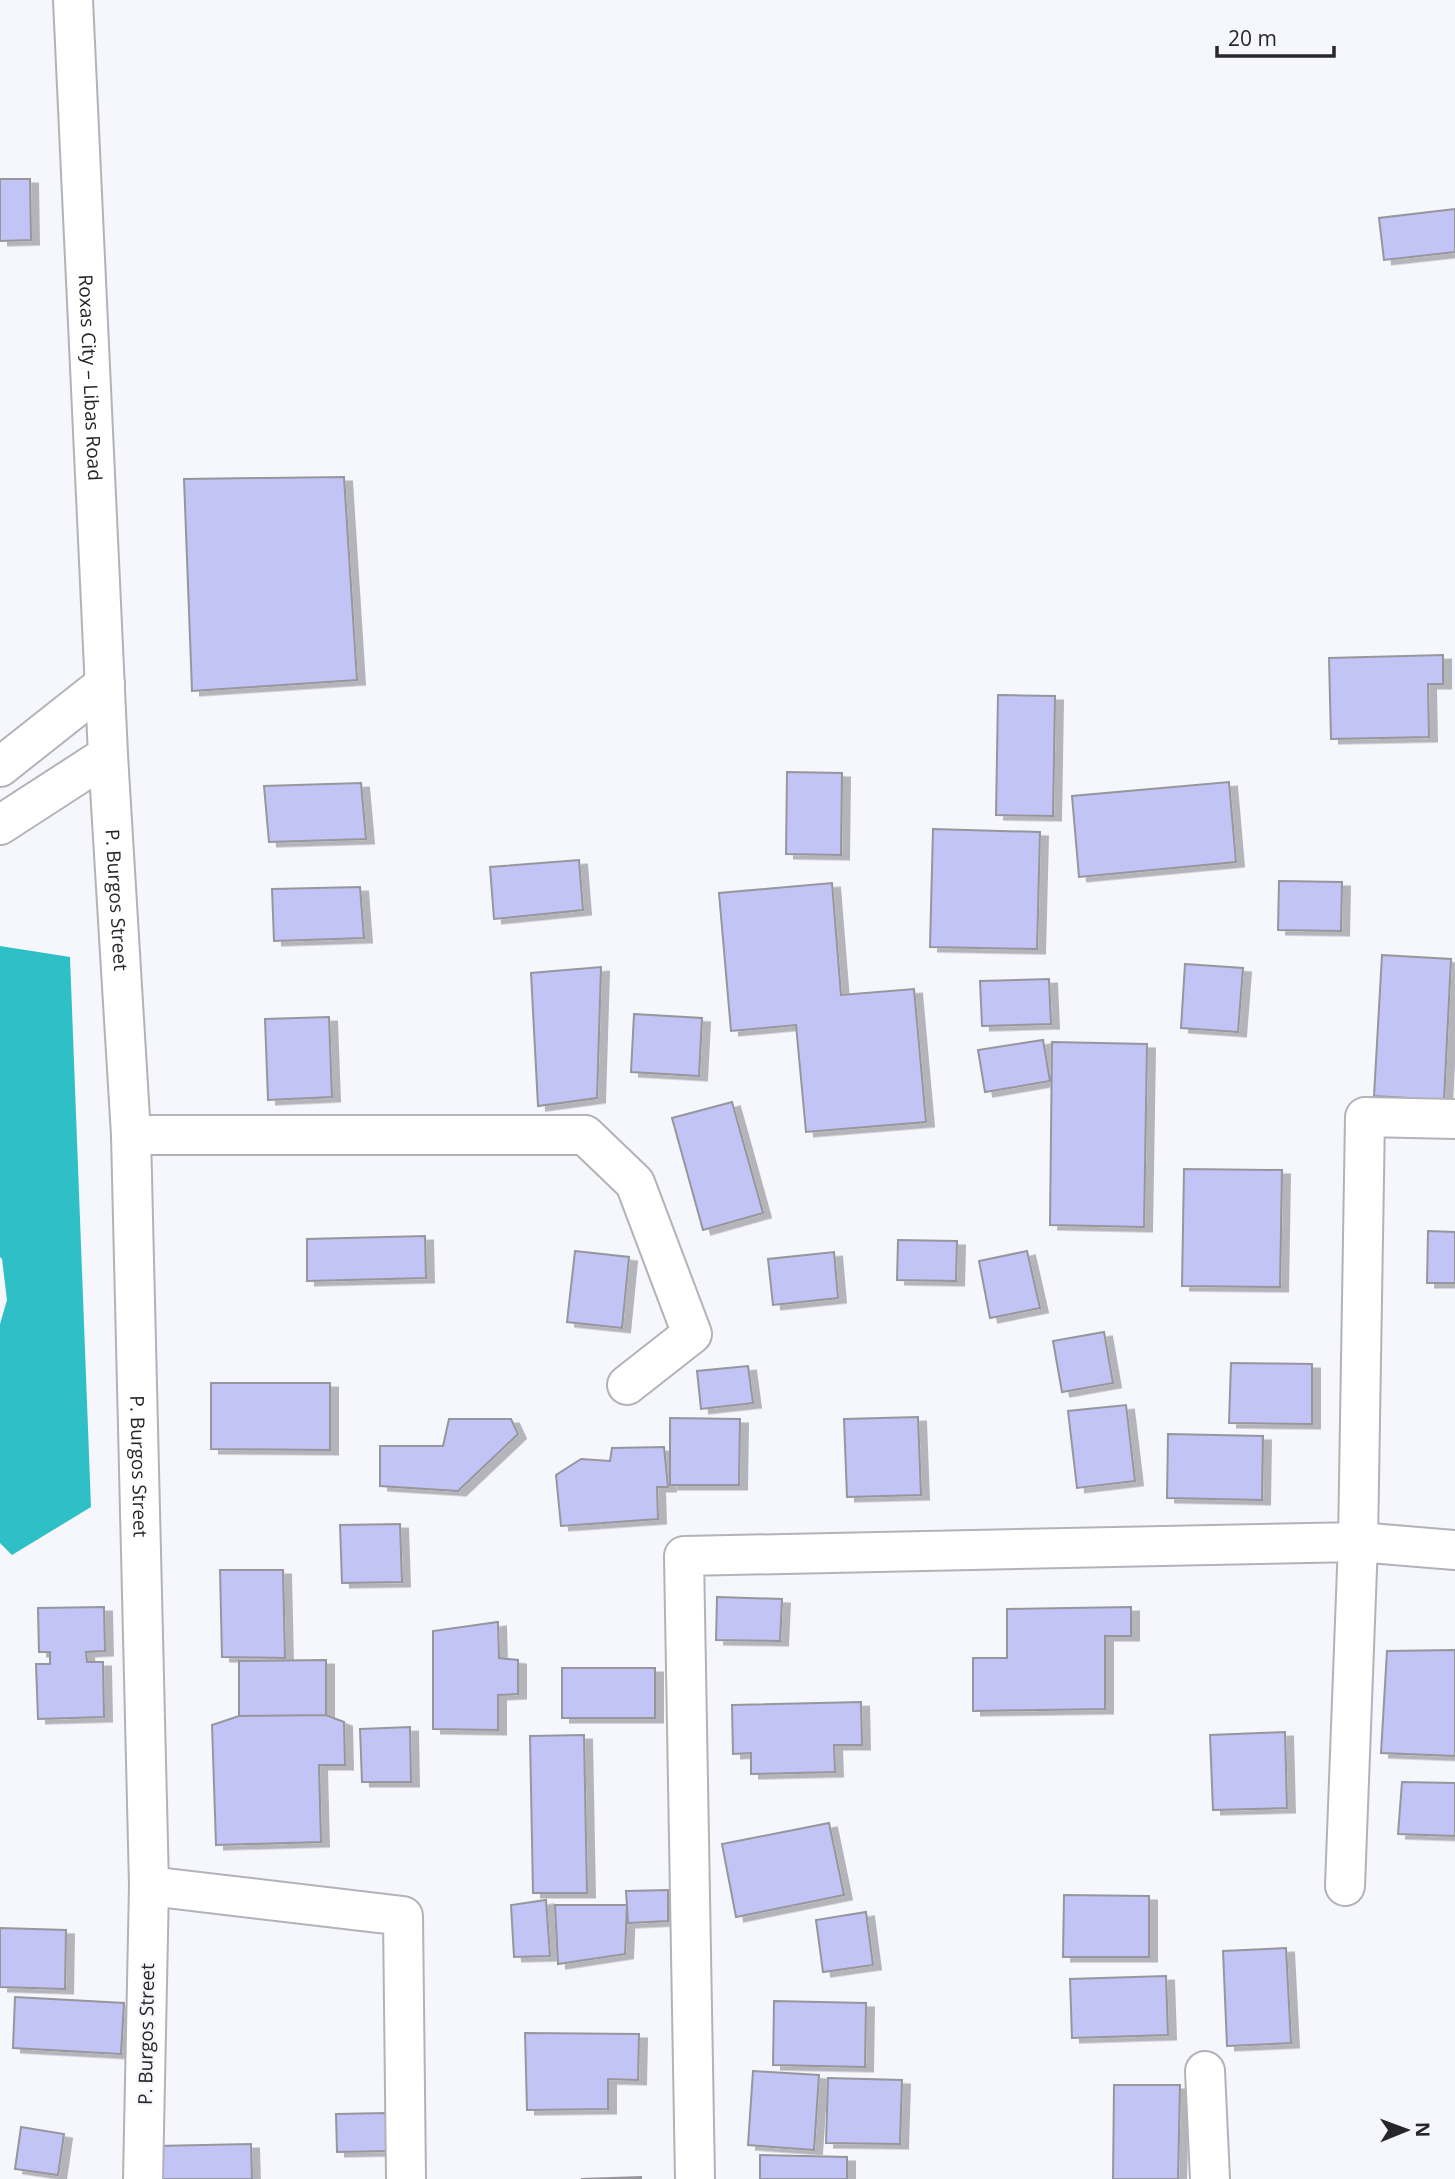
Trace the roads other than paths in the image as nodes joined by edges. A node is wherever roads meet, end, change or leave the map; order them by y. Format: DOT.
graph roads {
  1 [pos="73,0"];
  2 [pos="105,684"];
  3 [pos="108,755"];
  4 [pos="0,766"];
  5 [pos="0,825"];
  6 [pos="1455,1119"];
  7 [pos="131,1135"];
  8 [pos="626,1385"];
  9 [pos="1358,1542"];
  10 [pos="1455,1550"];
  11 [pos="149,1885"];
  12 [pos="1345,1886"];
  13 [pos="1205,2071"];
  14 [pos="143,2179"];
  15 [pos="406,2179"];
  16 [pos="695,2179"];
  17 [pos="1210,2179"];
  1 -- 2 [label="street, Roxas City – Libas Road"];
  2 -- 3 [label="street, Roxas City – Libas Road"];
  2 -- 4 [label="street"];
  3 -- 5 [label="street"];
  3 -- 7 [label="street, P. Burgos Street"];
  6 -- 9 [label="street"];
  7 -- 8 [label="street"];
  7 -- 11 [label="street, P. Burgos Street"];
  9 -- 10 [label="street"];
  9 -- 12 [label="street"];
  9 -- 16 [label="street"];
  11 -- 14 [label="street, P. Burgos Street"];
  11 -- 15 [label="street"];
  13 -- 17 [label="street"];
}
